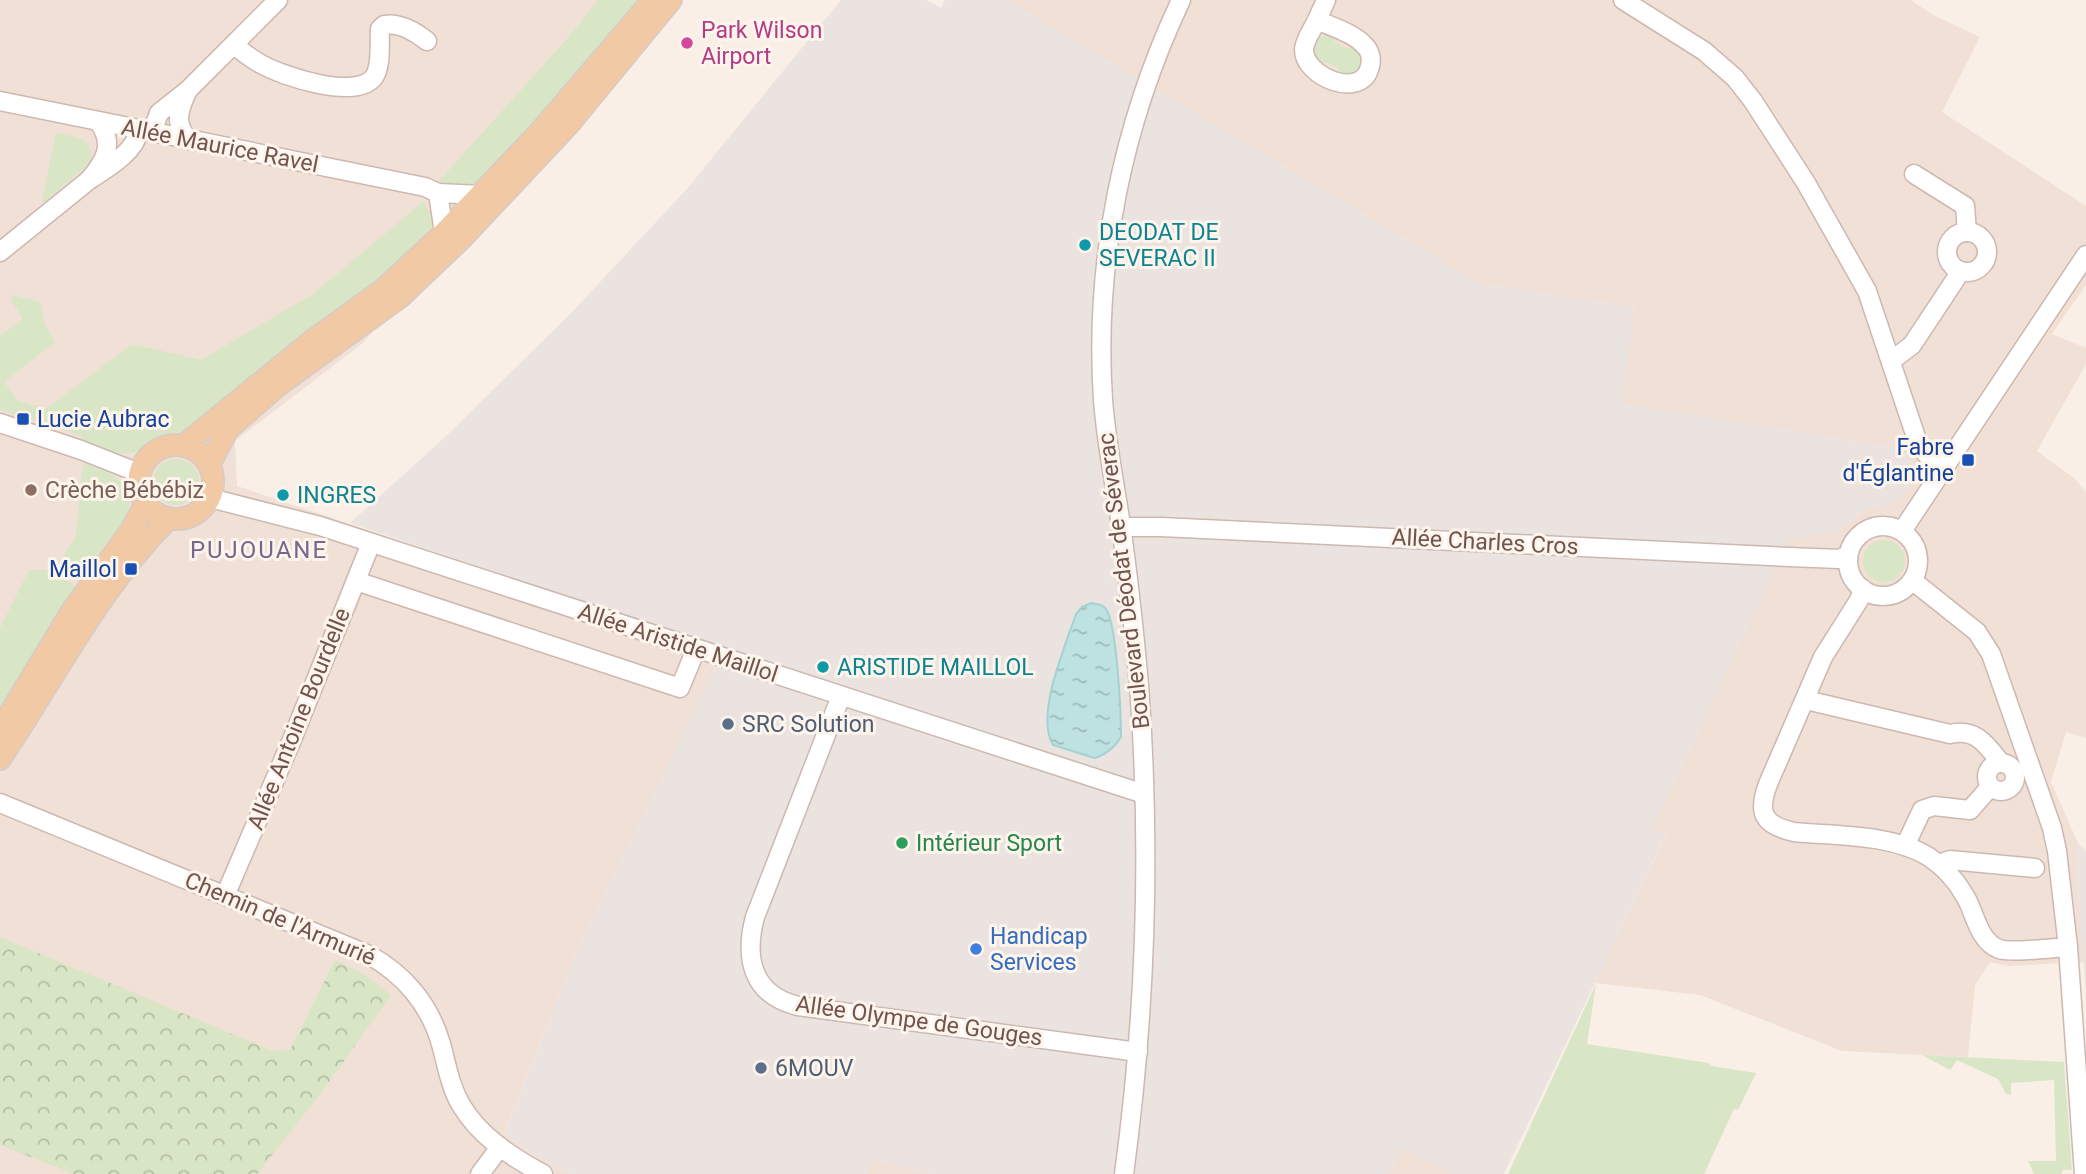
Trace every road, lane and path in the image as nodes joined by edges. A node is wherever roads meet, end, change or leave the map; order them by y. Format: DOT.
graph roads {
  1 [pos="278,0"];
  2 [pos="653,0"];
  3 [pos="671,0"];
  4 [pos="1181,0"];
  5 [pos="1326,0"];
  6 [pos="1623,0"];
  7 [pos="1317,20"];
  8 [pos="427,41"];
  9 [pos="234,45"];
  10 [pos="188,90"];
  11 [pos="0,102"];
  12 [pos="99,122"];
  13 [pos="146,131"];
  14 [pos="189,140"];
  15 [pos="1914,174"];
  16 [pos="89,180"];
  17 [pos="438,193"];
  18 [pos="482,195"];
  19 [pos="1967,232"];
  20 [pos="444,233"];
  21 [pos="0,252"];
  22 [pos="2086,255"];
  23 [pos="1961,271"];
  24 [pos="1891,361"];
  25 [pos="0,424"];
  26 [pos="183,446"];
  27 [pos="209,465"];
  28 [pos="1945,467"];
  29 [pos="139,473"];
  30 [pos="210,498"];
  31 [pos="145,505"];
  32 [pos="168,519"];
  33 [pos="1122,527"];
  34 [pos="1902,531"];
  35 [pos="371,543"];
  36 [pos="1848,555"];
  37 [pos="355,580"];
  38 [pos="1913,580"];
  39 [pos="1863,589"];
  40 [pos="695,649"];
  41 [pos="841,696"];
  42 [pos="1806,700"];
  43 [pos="0,730"];
  44 [pos="0,759"];
  45 [pos="1144,794"];
  46 [pos="0,803"];
  47 [pos="1905,846"];
  48 [pos="1939,864"];
  49 [pos="2035,868"];
  50 [pos="225,896"];
  51 [pos="2068,947"];
  52 [pos="1138,1052"];
  53 [pos="500,1147"];
  54 [pos="480,1174"];
  55 [pos="543,1174"];
  56 [pos="1124,1174"];
  57 [pos="2084,1174"];
  1 -- 9 [label="street"];
  2 -- 18 [label="main road"];
  3 -- 27 [label="main road"];
  4 -- 33 [label="street, Boulevard Déodat de Séverac"];
  5 -- 7 [label="street"];
  6 -- 24 [label="street"];
  8 -- 9 [label="street"];
  9 -- 10 [label="street"];
  10 -- 13 [label="street"];
  10 -- 14 [label="street"];
  11 -- 12 [label="street, Allée Maurice Ravel"];
  12 -- 13 [label="street, Allée Maurice Ravel"];
  12 -- 16 [label="street"];
  13 -- 14 [label="street, Allée Maurice Ravel"];
  13 -- 16 [label="street"];
  14 -- 17 [label="street, Allée Maurice Ravel"];
  15 -- 19 [label="street"];
  16 -- 21 [label="street"];
  17 -- 18 [label="street, Allée Maurice Ravel"];
  17 -- 20 [label="street"];
  18 -- 20 [label="main road"];
  19 -- 23 [label="street"];
  19 -- 23 [label="street"];
  20 -- 26 [label="main road"];
  22 -- 28 [label="street"];
  23 -- 24 [label="street"];
  24 -- 28 [label="street"];
  25 -- 29 [label="street"];
  26 -- 27 [label="main road"];
  26 -- 29 [label="main road"];
  27 -- 30 [label="main road"];
  28 -- 34 [label="street"];
  29 -- 31 [label="main road"];
  30 -- 32 [label="main road"];
  30 -- 35 [label="street, Allée Aristide Maillol"];
  31 -- 32 [label="main road"];
  31 -- 43 [label="main road"];
  32 -- 44 [label="main road"];
  33 -- 36 [label="street, Allée Charles Cros"];
  33 -- 45 [label="street, Boulevard Déodat de Séverac"];
  34 -- 36 [label="street"];
  34 -- 38 [label="street"];
  35 -- 37 [label="street, Allée Antoine Bourdelle"];
  35 -- 40 [label="street, Allée Aristide Maillol"];
  36 -- 39 [label="street"];
  37 -- 40 [label="street"];
  37 -- 50 [label="street, Allée Antoine Bourdelle"];
  38 -- 39 [label="street"];
  38 -- 51 [label="street"];
  39 -- 42 [label="street"];
  40 -- 41 [label="street, Allée Aristide Maillol"];
  41 -- 45 [label="street, Allée Aristide Maillol"];
  41 -- 52 [label="street, Allée Olympe de Gouges"];
  42 -- 47 [label="street"];
  42 -- 47 [label="street"];
  45 -- 52 [label="street, Boulevard Déodat de Séverac"];
  46 -- 50 [label="street, Chemin de l'Armurié"];
  47 -- 48 [label="street"];
  48 -- 49 [label="street"];
  48 -- 51 [label="street"];
  50 -- 53 [label="street, Chemin de l'Armurié"];
  51 -- 57 [label="street"];
  52 -- 56 [label="street, Boulevard Déodat de Séverac"];
  53 -- 54 [label="street"];
  53 -- 55 [label="street, Chemin de l'Armurié"];
}
